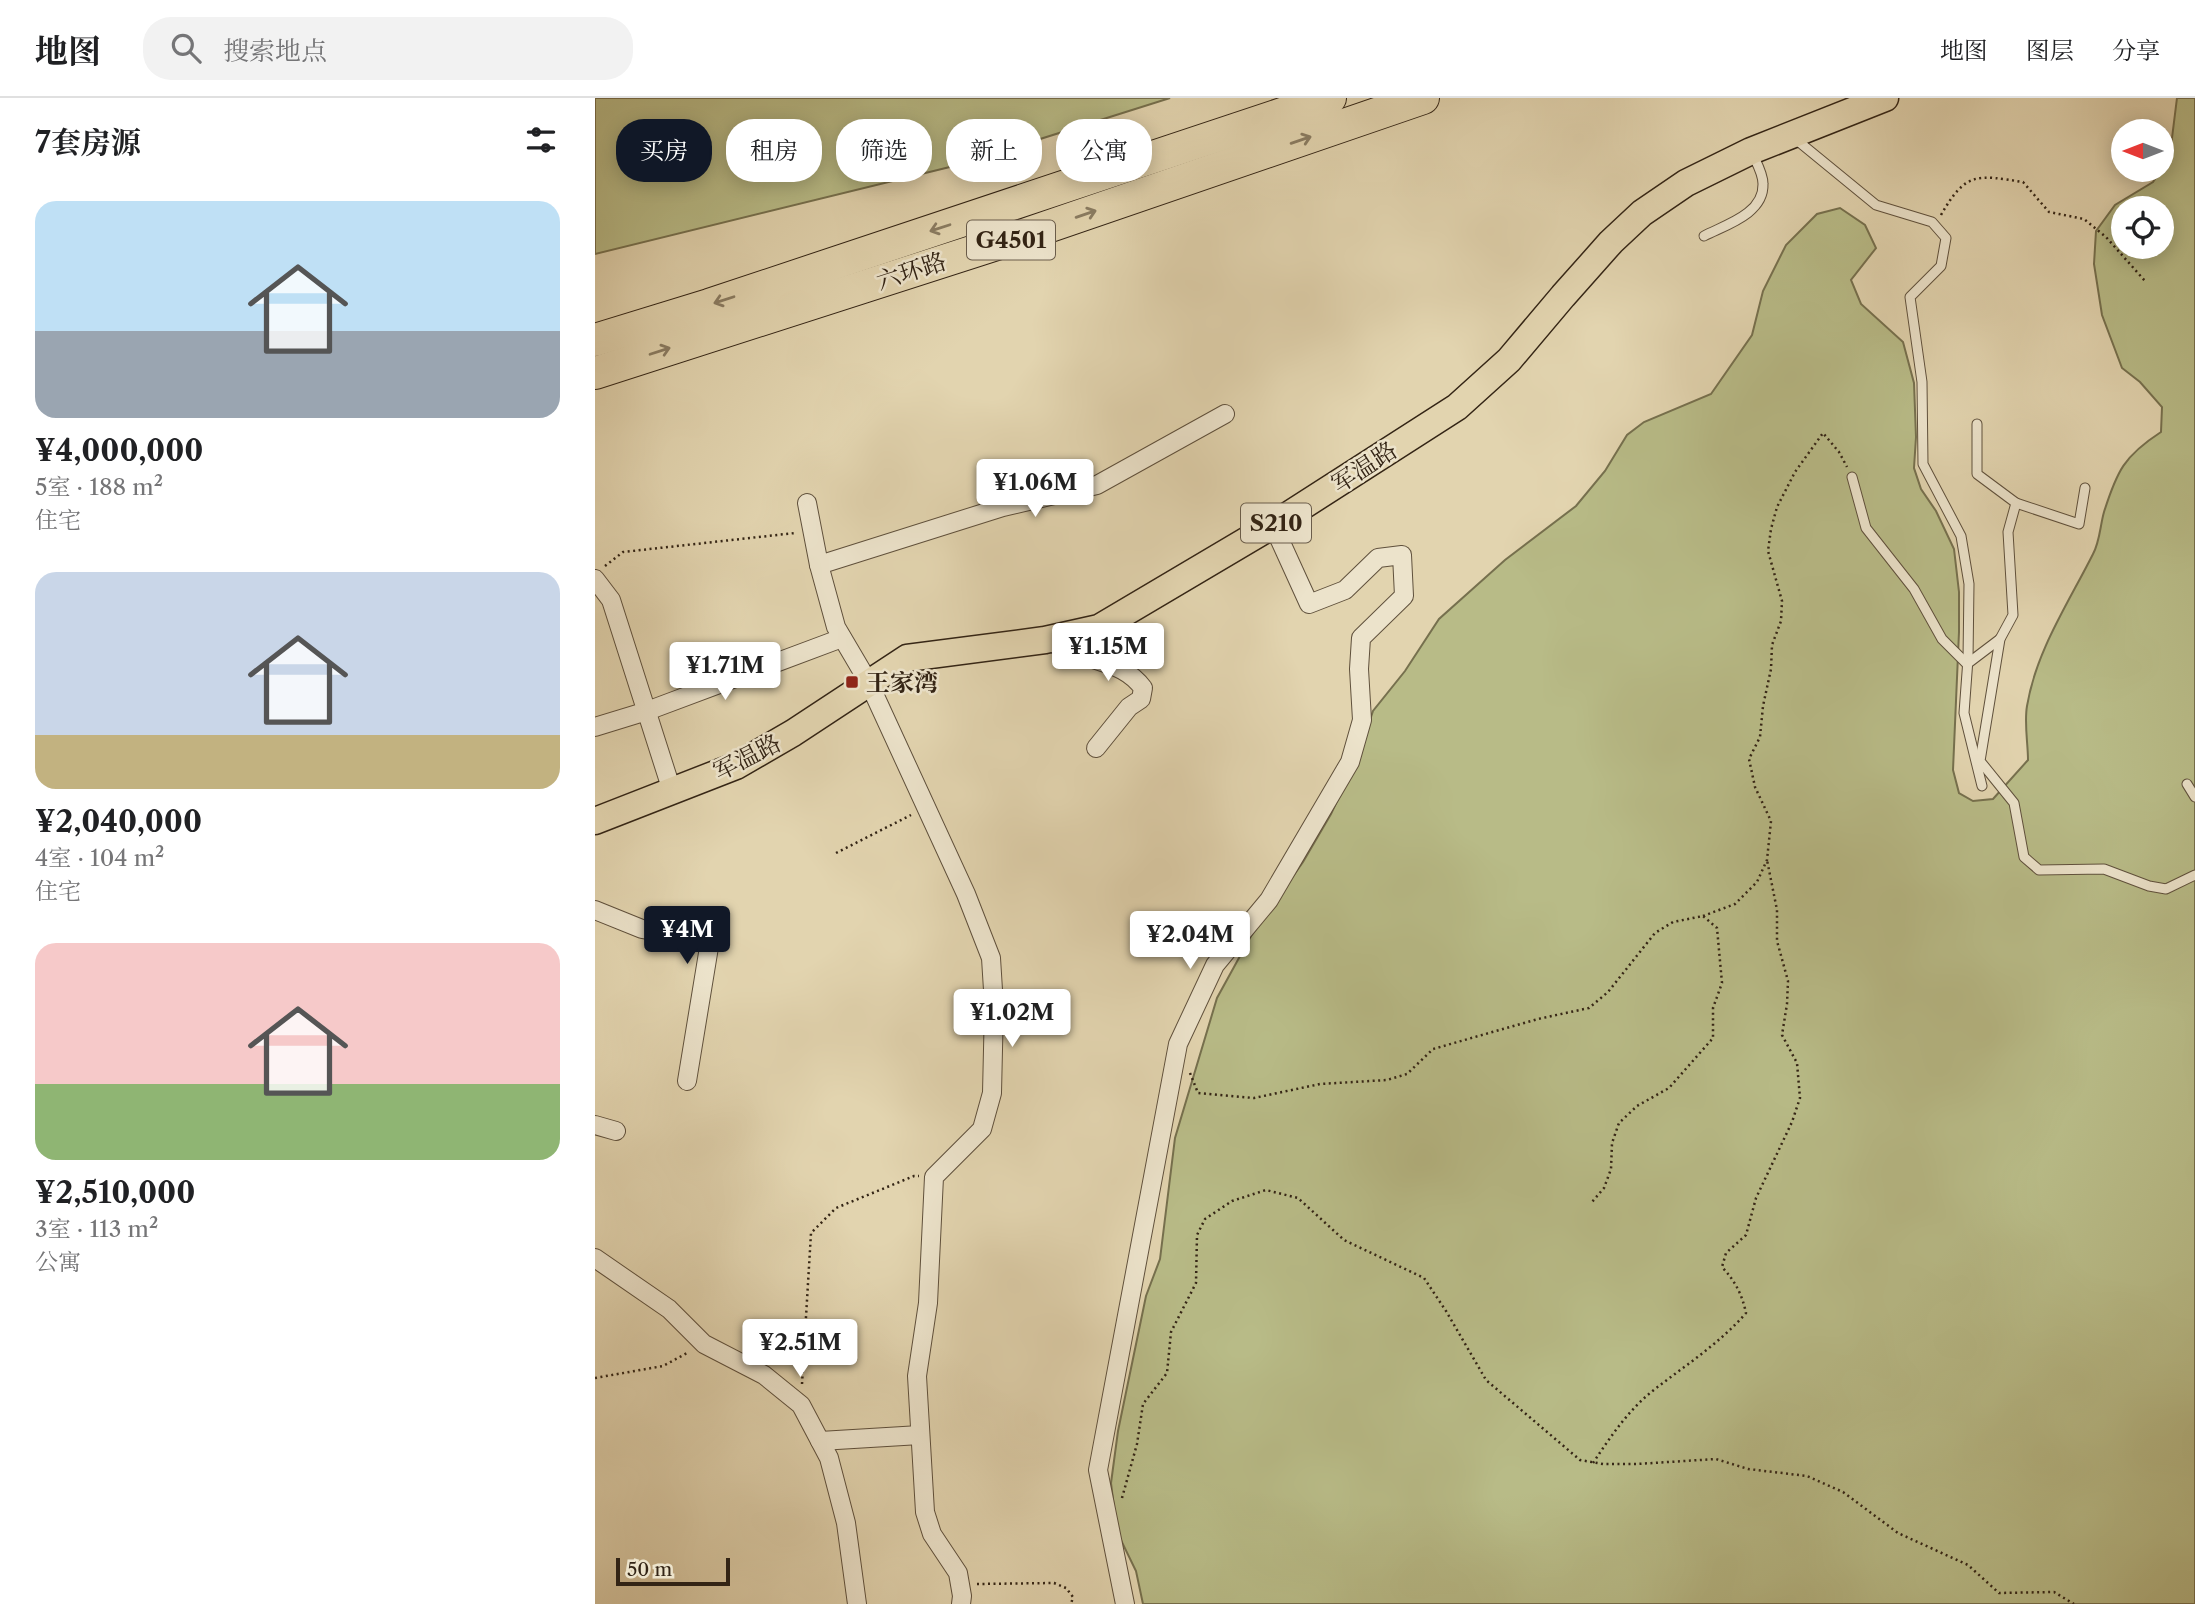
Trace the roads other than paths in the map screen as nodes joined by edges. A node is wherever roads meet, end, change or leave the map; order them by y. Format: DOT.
graph roads {
  1 [pos="1330,98"];
  2 [pos="1423,98"];
  3 [pos="1885,98"];
  4 [pos="1792,136"];
  5 [pos="1751,151"];
  6 [pos="1704,236"];
  7 [pos="595,340"];
  8 [pos="595,373"];
  9 [pos="1225,414"];
  10 [pos="1977,424"];
  11 [pos="1852,477"];
  12 [pos="2085,488"];
  13 [pos="807,503"];
  14 [pos="2016,503"];
  15 [pos="1273,525"];
  16 [pos="819,565"];
  17 [pos="600,573"];
  18 [pos="842,638"];
  19 [pos="2000,639"];
  20 [pos="1045,640"];
  21 [pos="1968,664"];
  22 [pos="869,683"];
  23 [pos="647,711"];
  24 [pos="595,727"];
  25 [pos="1096,748"];
  26 [pos="2187,784"];
  27 [pos="1982,786"];
  28 [pos="672,791"];
  29 [pos="2195,797"];
  30 [pos="595,821"];
  31 [pos="2195,875"];
  32 [pos="595,910"];
  33 [pos="687,1082"];
  34 [pos="595,1125"];
  35 [pos="616,1131"];
  36 [pos="595,1258"];
  37 [pos="921,1435"];
  38 [pos="820,1441"];
  39 [pos="857,1604"];
  40 [pos="961,1604"];
  41 [pos="1125,1604"];
  1 -- 7 [label="highway, 六环路 / G4501, one-way"];
  8 -- 2 [label="highway, 六环路 / G4501, one-way"];
  3 -- 4 [label="main road, 军温路 / S210"];
  4 -- 5 [label="main road, 军温路 / S210"];
  4 -- 21 [label="lane"];
  5 -- 6 [label="lane"];
  5 -- 15 [label="main road, 军温路 / S210"];
  9 -- 16 [label="street"];
  10 -- 14 [label="lane"];
  11 -- 21 [label="lane"];
  12 -- 14 [label="lane"];
  13 -- 16 [label="street"];
  14 -- 19 [label="lane"];
  15 -- 20 [label="main road, 军温路 / S210"];
  15 -- 41 [label="street"];
  16 -- 18 [label="street"];
  17 -- 23 [label="street"];
  18 -- 22 [label="street"];
  18 -- 23 [label="street"];
  19 -- 21 [label="lane"];
  19 -- 31 [label="lane"];
  20 -- 22 [label="main road, 军温路 / S210"];
  20 -- 25 [label="street"];
  21 -- 27 [label="lane"];
  22 -- 28 [label="main road, 军温路 / S210"];
  22 -- 37 [label="street"];
  23 -- 24 [label="street"];
  23 -- 28 [label="street"];
  26 -- 29 [label="lane"];
  28 -- 30 [label="main road, 军温路 / S210"];
  32 -- 33 [label="street"];
  34 -- 35 [label="street"];
  36 -- 38 [label="street"];
  37 -- 38 [label="street"];
  37 -- 40 [label="street"];
  38 -- 39 [label="street"];
}
